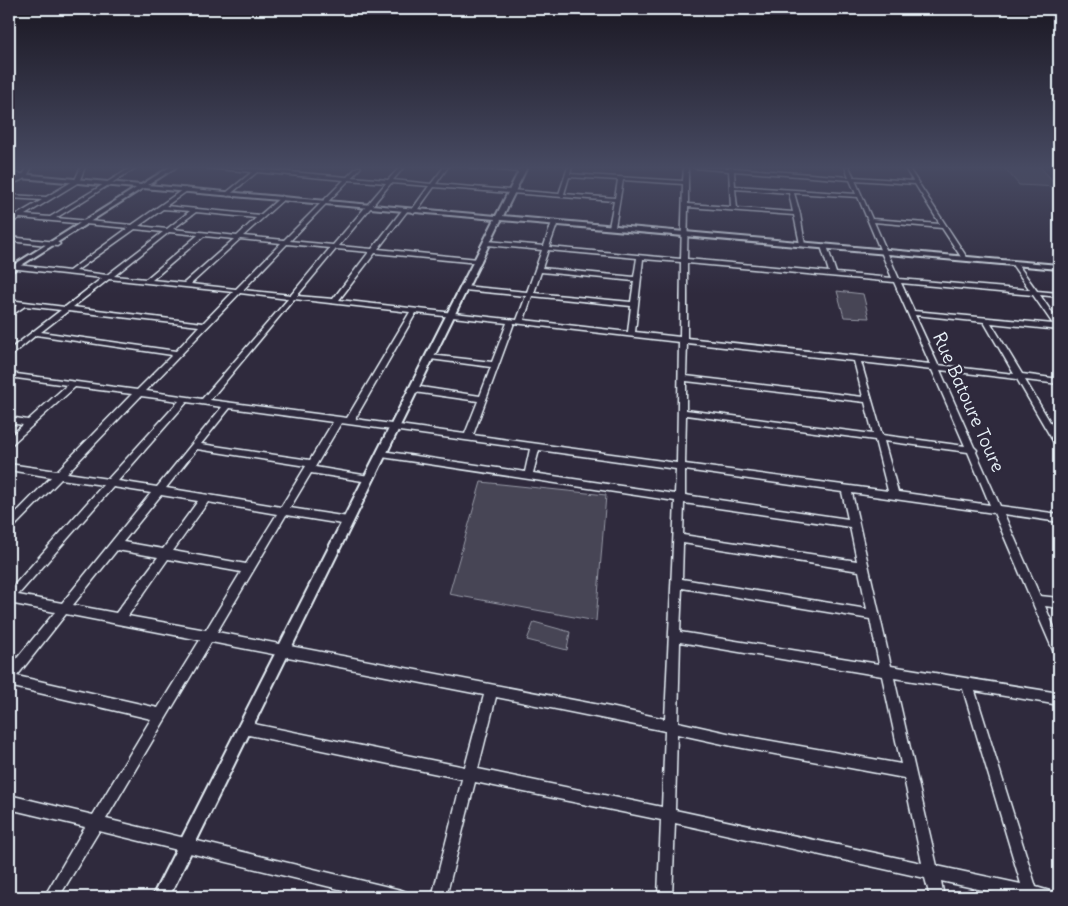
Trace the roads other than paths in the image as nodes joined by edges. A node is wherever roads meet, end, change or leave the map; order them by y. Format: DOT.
graph roads {
  1 [pos="29,209"];
  2 [pos="67,209"];
  3 [pos="106,209"];
  4 [pos="159,209"];
  5 [pos="187,209"];
  6 [pos="270,209"];
  7 [pos="317,209"];
  8 [pos="365,209"];
  9 [pos="398,209"];
  10 [pos="504,209"];
  11 [pos="615,209"];
  12 [pos="685,209"];
  13 [pos="747,209"];
  14 [pos="796,209"];
  15 [pos="866,209"];
  16 [pos="934,209"];
  17 [pos="195,210"];
  18 [pos="405,210"];
  19 [pos="414,211"];
  20 [pos="797,214"];
  21 [pos="9,215"];
  22 [pos="18,216"];
  23 [pos="262,217"];
  24 [pos="500,217"];
  25 [pos="51,219"];
  26 [pos="870,220"];
  27 [pos="9,222"];
  28 [pos="555,222"];
  29 [pos="86,223"];
  30 [pos="944,226"];
  31 [pos="133,227"];
  32 [pos="612,227"];
  33 [pos="168,231"];
  34 [pos="202,234"];
  35 [pos="684,234"];
  36 [pos="238,238"];
  37 [pos="9,239"];
  38 [pos="285,242"];
  39 [pos="487,243"];
  40 [pos="54,244"];
  41 [pos="804,244"];
  42 [pos="824,246"];
  43 [pos="334,247"];
  44 [pos="546,248"];
  45 [pos="373,251"];
  46 [pos="884,251"];
  47 [pos="640,256"];
  48 [pos="965,259"];
  49 [pos="478,261"];
  50 [pos="683,261"];
  51 [pos="1014,263"];
  52 [pos="1059,267"];
  53 [pos="13,268"];
  54 [pos="540,270"];
  55 [pos="70,273"];
  56 [pos="833,274"];
  57 [pos="9,276"];
  58 [pos="108,277"];
  59 [pos="638,279"];
  60 [pos="896,280"];
  61 [pos="146,282"];
  62 [pos="185,286"];
  63 [pos="464,288"];
  64 [pos="238,291"];
  65 [pos="1034,293"];
  66 [pos="530,294"];
  67 [pos="1059,295"];
  68 [pos="293,296"];
  69 [pos="9,302"];
  70 [pos="334,302"];
  71 [pos="24,304"];
  72 [pos="635,304"];
  73 [pos="67,308"];
  74 [pos="414,311"];
  75 [pos="910,313"];
  76 [pos="9,315"];
  77 [pos="451,315"];
  78 [pos="986,320"];
  79 [pos="516,322"];
  80 [pos="205,325"];
  81 [pos="1059,327"];
  82 [pos="34,333"];
  83 [pos="631,334"];
  84 [pos="683,339"];
  85 [pos="9,353"];
  86 [pos="177,353"];
  87 [pos="430,358"];
  88 [pos="857,359"];
  89 [pos="496,365"];
  90 [pos="936,368"];
  91 [pos="9,375"];
  92 [pos="1019,377"];
  93 [pos="683,378"];
  94 [pos="1059,381"];
  95 [pos="73,384"];
  96 [pos="414,389"];
  97 [pos="138,393"];
  98 [pos="484,399"];
  99 [pos="184,400"];
  100 [pos="868,400"];
  101 [pos="204,402"];
  102 [pos="227,406"];
  103 [pos="682,412"];
  104 [pos="9,420"];
  105 [pos="343,421"];
  106 [pos="30,423"];
  107 [pos="1048,425"];
  108 [pos="1059,427"];
  109 [pos="394,429"];
  110 [pos="468,438"];
  111 [pos="879,438"];
  112 [pos="9,442"];
  113 [pos="1059,444"];
  114 [pos="195,446"];
  115 [pos="535,447"];
  116 [pos="973,450"];
  117 [pos="382,454"];
  118 [pos="310,466"];
  119 [pos="681,466"];
  120 [pos="9,467"];
  121 [pos="58,475"];
  122 [pos="528,476"];
  123 [pos="369,479"];
  124 [pos="110,483"];
  125 [pos="846,488"];
  126 [pos="159,491"];
  127 [pos="894,496"];
  128 [pos="680,498"];
  129 [pos="205,499"];
  130 [pos="998,510"];
  131 [pos="283,511"];
  132 [pos="1059,518"];
  133 [pos="348,521"];
  134 [pos="854,524"];
  135 [pos="9,526"];
  136 [pos="678,538"];
  137 [pos="115,545"];
  138 [pos="165,554"];
  139 [pos="864,567"];
  140 [pos="248,569"];
  141 [pos="677,583"];
  142 [pos="9,598"];
  143 [pos="1037,600"];
  144 [pos="1059,603"];
  145 [pos="64,608"];
  146 [pos="874,614"];
  147 [pos="118,619"];
  148 [pos="208,636"];
  149 [pos="675,636"];
  150 [pos="283,651"];
  151 [pos="1059,651"];
  152 [pos="886,670"];
  153 [pos="9,679"];
  154 [pos="966,684"];
  155 [pos="491,691"];
  156 [pos="1059,699"];
  157 [pos="161,715"];
  158 [pos="671,727"];
  159 [pos="244,728"];
  160 [pos="908,772"];
  161 [pos="470,775"];
  162 [pos="9,802"];
  163 [pos="668,815"];
  164 [pos="95,823"];
  165 [pos="186,846"];
  166 [pos="932,872"];
  167 [pos="1031,894"];
  168 [pos="51,897"];
  169 [pos="160,897"];
  170 [pos="401,897"];
  171 [pos="439,897"];
  172 [pos="665,897"];
  173 [pos="937,897"];
  174 [pos="1048,897"];
  1 -- 22 [label="street"];
  2 -- 25 [label="street"];
  3 -- 29 [label="street"];
  4 -- 31 [label="street"];
  5 -- 17 [label="street"];
  6 -- 23 [label="street"];
  7 -- 38 [label="street"];
  8 -- 43 [label="street"];
  9 -- 18 [label="street"];
  10 -- 24 [label="street"];
  11 -- 32 [label="street"];
  12 -- 35 [label="street"];
  13 -- 20 [label="street"];
  14 -- 20 [label="street"];
  15 -- 26 [label="street, Rue Batoure Toure"];
  16 -- 30 [label="street"];
  17 -- 23 [label="street"];
  17 -- 33 [label="street"];
  18 -- 19 [label="street"];
  18 -- 45 [label="street"];
  19 -- 24 [label="street"];
  20 -- 41 [label="street"];
  21 -- 22 [label="street"];
  22 -- 25 [label="street"];
  22 -- 27 [label="street"];
  23 -- 36 [label="street"];
  24 -- 28 [label="street"];
  24 -- 39 [label="street"];
  25 -- 29 [label="street"];
  26 -- 30 [label="street"];
  26 -- 46 [label="street, Rue Batoure Toure"];
  28 -- 32 [label="street"];
  28 -- 44 [label="street"];
  29 -- 31 [label="street"];
  29 -- 40 [label="street"];
  30 -- 48 [label="street"];
  31 -- 33 [label="street"];
  31 -- 55 [label="street"];
  32 -- 35 [label="street"];
  33 -- 34 [label="street"];
  33 -- 58 [label="street"];
  34 -- 36 [label="street"];
  34 -- 61 [label="street"];
  35 -- 41 [label="street"];
  35 -- 50 [label="street"];
  36 -- 38 [label="street"];
  36 -- 62 [label="street"];
  37 -- 40 [label="street"];
  38 -- 43 [label="street"];
  38 -- 64 [label="street"];
  39 -- 44 [label="street"];
  39 -- 49 [label="street"];
  40 -- 53 [label="street"];
  41 -- 42 [label="street"];
  42 -- 46 [label="street"];
  42 -- 56 [label="street"];
  43 -- 45 [label="street"];
  43 -- 68 [label="street"];
  44 -- 47 [label="street"];
  44 -- 54 [label="street"];
  45 -- 49 [label="street"];
  45 -- 70 [label="street"];
  46 -- 48 [label="street"];
  46 -- 60 [label="street, Rue Batoure Toure"];
  47 -- 50 [label="street"];
  47 -- 59 [label="street"];
  48 -- 51 [label="street"];
  49 -- 63 [label="street"];
  50 -- 56 [label="street"];
  50 -- 84 [label="street"];
  51 -- 52 [label="street"];
  51 -- 65 [label="street"];
  53 -- 55 [label="street"];
  53 -- 57 [label="street"];
  54 -- 59 [label="street"];
  54 -- 66 [label="street"];
  55 -- 58 [label="street"];
  56 -- 60 [label="street"];
  58 -- 61 [label="street"];
  58 -- 73 [label="street"];
  59 -- 72 [label="street"];
  60 -- 65 [label="street"];
  60 -- 75 [label="street, Rue Batoure Toure"];
  61 -- 62 [label="street"];
  62 -- 64 [label="street"];
  63 -- 66 [label="street"];
  63 -- 77 [label="street"];
  64 -- 68 [label="street"];
  64 -- 80 [label="street"];
  65 -- 67 [label="street"];
  65 -- 81 [label="street"];
  66 -- 72 [label="street"];
  66 -- 79 [label="street"];
  68 -- 70 [label="street"];
  68 -- 101 [label="street"];
  69 -- 71 [label="street"];
  70 -- 74 [label="street"];
  71 -- 73 [label="street"];
  71 -- 76 [label="street"];
  72 -- 83 [label="street"];
  73 -- 80 [label="street"];
  73 -- 82 [label="street"];
  74 -- 77 [label="street"];
  74 -- 105 [label="street"];
  75 -- 78 [label="street"];
  75 -- 90 [label="street, Rue Batoure Toure"];
  77 -- 79 [label="street"];
  77 -- 87 [label="street"];
  78 -- 81 [label="street"];
  78 -- 92 [label="street"];
  79 -- 83 [label="street"];
  79 -- 89 [label="street"];
  80 -- 86 [label="street"];
  82 -- 85 [label="street"];
  82 -- 86 [label="street"];
  83 -- 84 [label="street"];
  84 -- 88 [label="street"];
  84 -- 93 [label="street"];
  86 -- 97 [label="street"];
  87 -- 89 [label="street"];
  87 -- 96 [label="street"];
  88 -- 90 [label="street"];
  88 -- 100 [label="street"];
  89 -- 98 [label="street"];
  90 -- 92 [label="street"];
  90 -- 116 [label="street, Rue Batoure Toure"];
  91 -- 95 [label="street"];
  92 -- 94 [label="street"];
  92 -- 107 [label="street"];
  93 -- 100 [label="street"];
  93 -- 103 [label="street"];
  95 -- 97 [label="street"];
  95 -- 106 [label="street"];
  96 -- 98 [label="street"];
  96 -- 109 [label="street"];
  97 -- 99 [label="street"];
  97 -- 121 [label="street"];
  98 -- 110 [label="street"];
  99 -- 101 [label="street"];
  99 -- 124 [label="street"];
  100 -- 111 [label="street"];
  101 -- 102 [label="street"];
  102 -- 105 [label="street"];
  102 -- 114 [label="street"];
  103 -- 111 [label="street"];
  103 -- 119 [label="street"];
  104 -- 106 [label="street"];
  105 -- 109 [label="street"];
  105 -- 118 [label="street"];
  106 -- 112 [label="street"];
  107 -- 108 [label="street"];
  107 -- 113 [label="street"];
  109 -- 110 [label="street"];
  109 -- 117 [label="street"];
  110 -- 115 [label="street"];
  111 -- 116 [label="street"];
  111 -- 127 [label="street"];
  114 -- 118 [label="street"];
  114 -- 126 [label="street"];
  115 -- 119 [label="street"];
  115 -- 122 [label="street"];
  116 -- 130 [label="street, Rue Batoure Toure"];
  117 -- 122 [label="street"];
  117 -- 123 [label="street"];
  118 -- 123 [label="street"];
  118 -- 131 [label="street"];
  119 -- 125 [label="street"];
  119 -- 128 [label="street"];
  120 -- 121 [label="street"];
  121 -- 124 [label="street"];
  121 -- 135 [label="street"];
  122 -- 128 [label="street"];
  123 -- 133 [label="street"];
  124 -- 126 [label="street"];
  124 -- 142 [label="street"];
  125 -- 127 [label="street"];
  125 -- 134 [label="street"];
  126 -- 129 [label="street"];
  126 -- 137 [label="street"];
  127 -- 130 [label="street"];
  128 -- 134 [label="street"];
  128 -- 136 [label="street"];
  129 -- 131 [label="street"];
  129 -- 138 [label="street"];
  130 -- 132 [label="street"];
  130 -- 143 [label="street, Rue Batoure Toure"];
  131 -- 133 [label="street"];
  131 -- 140 [label="street"];
  133 -- 150 [label="street"];
  134 -- 139 [label="street"];
  136 -- 139 [label="street"];
  136 -- 141 [label="street"];
  137 -- 138 [label="street"];
  137 -- 145 [label="street"];
  138 -- 140 [label="street"];
  138 -- 147 [label="street"];
  139 -- 146 [label="street"];
  140 -- 148 [label="street"];
  141 -- 146 [label="street"];
  141 -- 149 [label="street"];
  142 -- 145 [label="street"];
  143 -- 144 [label="street"];
  143 -- 151 [label="street, Rue Batoure Toure"];
  145 -- 147 [label="street"];
  145 -- 153 [label="street"];
  146 -- 152 [label="street"];
  147 -- 148 [label="street"];
  148 -- 150 [label="street"];
  148 -- 157 [label="street"];
  149 -- 152 [label="street"];
  149 -- 158 [label="street"];
  150 -- 155 [label="street"];
  150 -- 159 [label="street"];
  152 -- 154 [label="street"];
  152 -- 160 [label="street"];
  153 -- 157 [label="street"];
  154 -- 156 [label="street"];
  154 -- 167 [label="street"];
  155 -- 158 [label="street"];
  155 -- 161 [label="street"];
  157 -- 164 [label="street"];
  158 -- 160 [label="street"];
  158 -- 163 [label="street"];
  159 -- 161 [label="street"];
  159 -- 165 [label="street"];
  160 -- 166 [label="street"];
  161 -- 163 [label="street"];
  161 -- 171 [label="street"];
  162 -- 164 [label="street"];
  163 -- 166 [label="street"];
  163 -- 172 [label="street"];
  164 -- 165 [label="street"];
  164 -- 168 [label="street"];
  165 -- 169 [label="street"];
  165 -- 170 [label="street"];
  166 -- 167 [label="street"];
  166 -- 173 [label="street"];
  167 -- 174 [label="street"];
}
